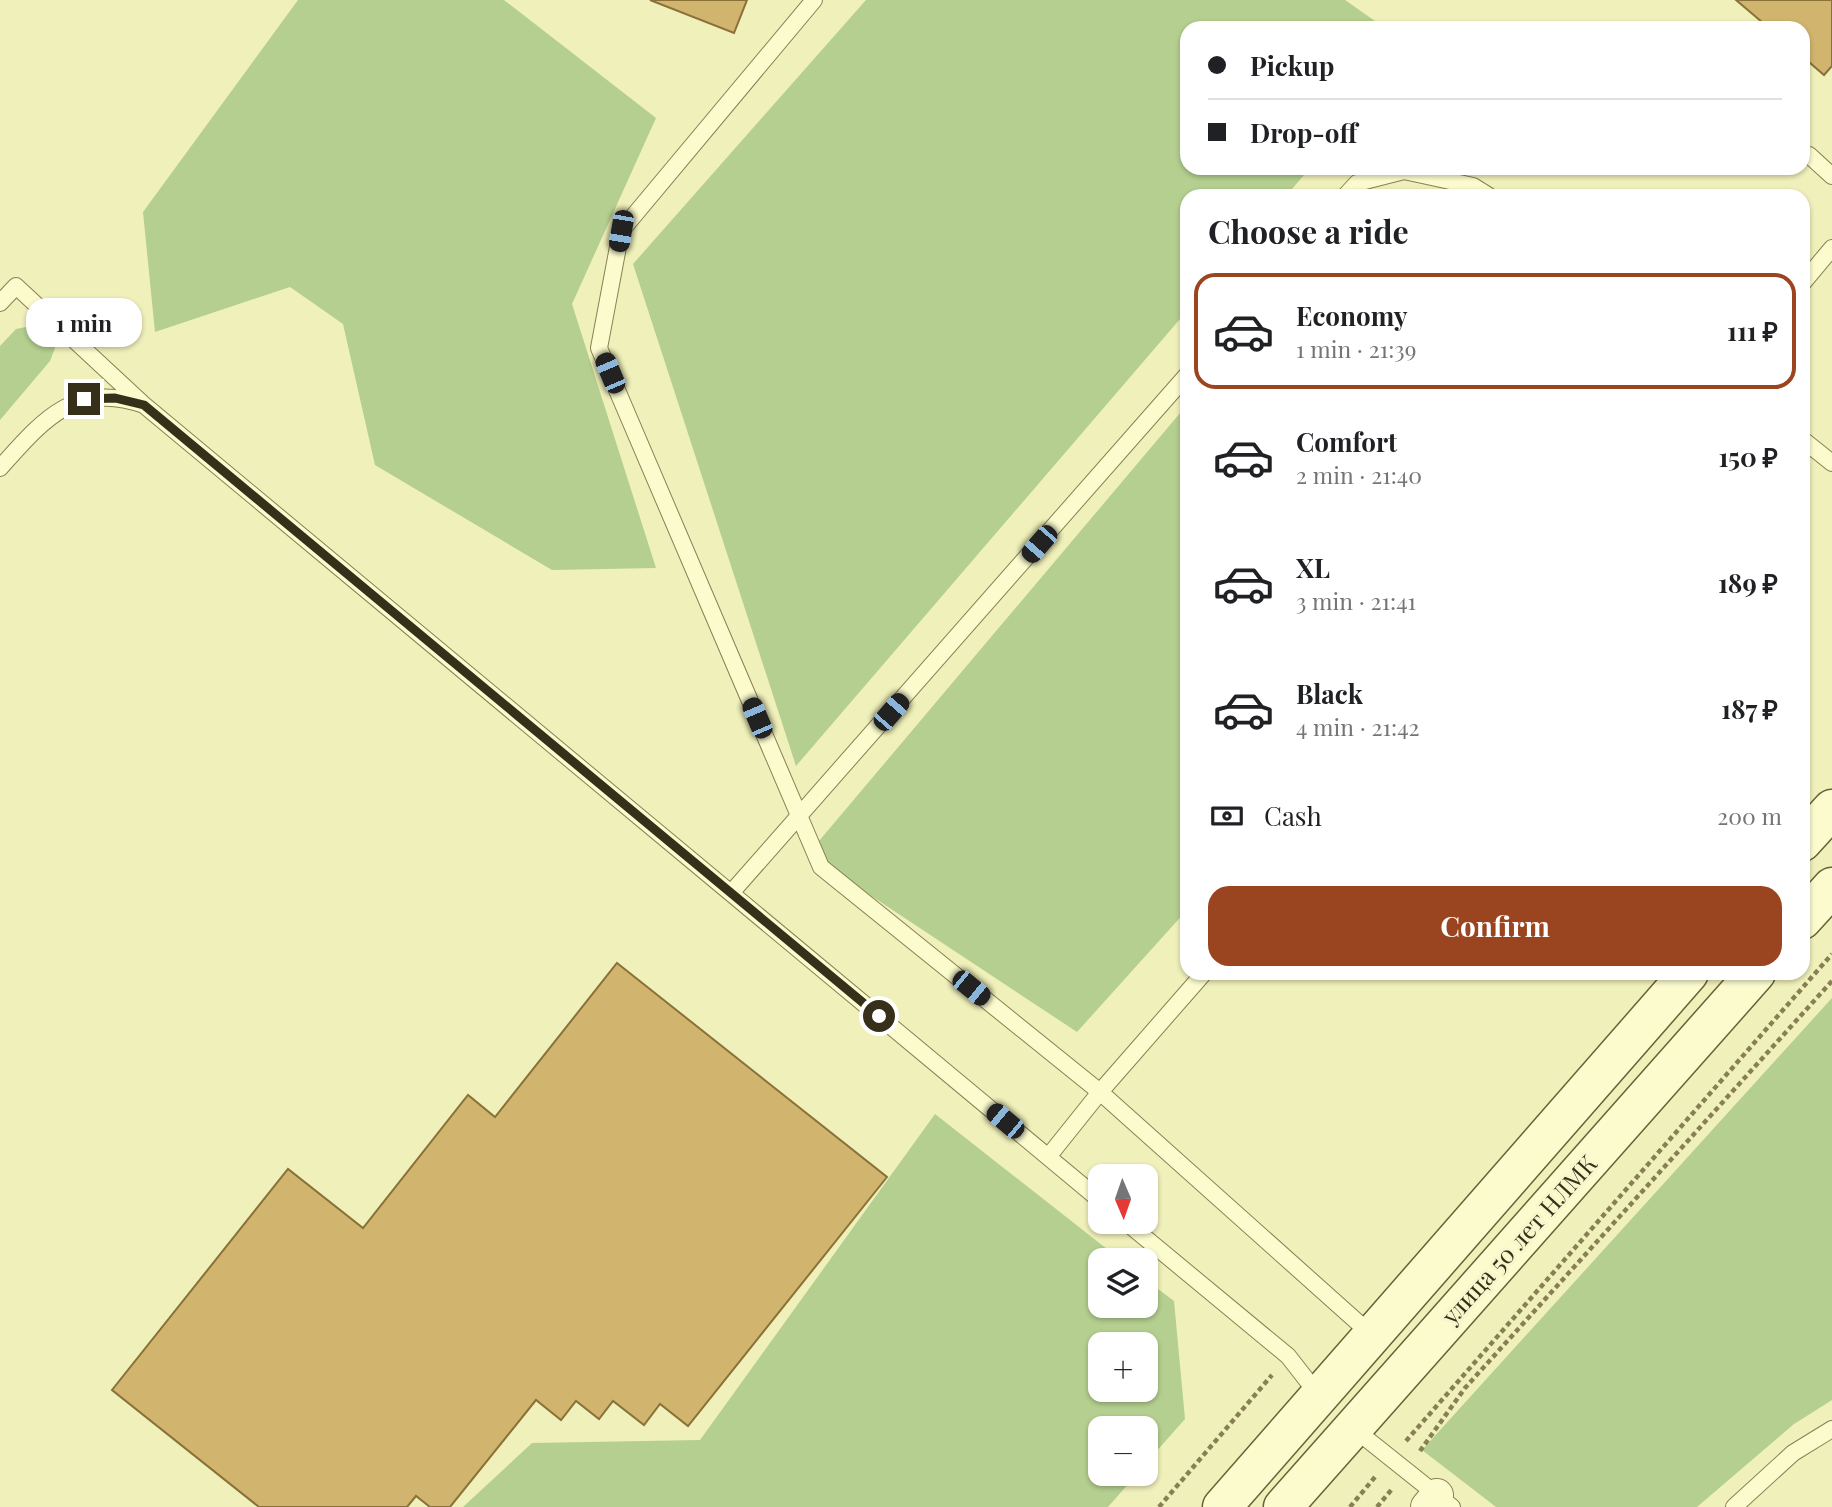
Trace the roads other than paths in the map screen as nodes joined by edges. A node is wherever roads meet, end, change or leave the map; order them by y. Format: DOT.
graph roads {
  1 [pos="814,0"];
  2 [pos="1810,156"];
  3 [pos="1388,175"];
  4 [pos="1422,175"];
  5 [pos="1832,176"];
  6 [pos="1351,189"];
  7 [pos="1478,189"];
  8 [pos="1832,248"];
  9 [pos="1810,274"];
  10 [pos="0,303"];
  11 [pos="1180,383"];
  12 [pos="144,405"];
  13 [pos="1810,445"];
  14 [pos="1832,463"];
  15 [pos="0,468"];
  16 [pos="1832,809"];
  17 [pos="798,816"];
  18 [pos="1810,833"];
  19 [pos="1832,887"];
  20 [pos="731,893"];
  21 [pos="1810,911"];
  22 [pos="1199,980"];
  23 [pos="1683,980"];
  24 [pos="1750,980"];
  25 [pos="1100,1092"];
  26 [pos="1048,1157"];
  27 [pos="1088,1190"];
  28 [pos="1140,1234"];
  29 [pos="1373,1336"];
  30 [pos="1320,1397"];
  31 [pos="1353,1428"];
  32 [pos="1832,1429"];
  33 [pos="1439,1503"];
  34 [pos="1222,1507"];
  35 [pos="1283,1507"];
  36 [pos="1734,1507"];
  1 -- 17 [label="lane"];
  2 -- 5 [label="lane"];
  3 -- 6 [label="lane"];
  4 -- 7 [label="lane"];
  8 -- 9 [label="lane"];
  10 -- 12 [label="lane"];
  11 -- 17 [label="lane"];
  12 -- 15 [label="lane"];
  12 -- 20 [label="lane"];
  13 -- 14 [label="lane"];
  16 -- 18 [label="main road"];
  17 -- 20 [label="lane"];
  17 -- 25 [label="lane"];
  19 -- 21 [label="main road"];
  20 -- 26 [label="lane"];
  22 -- 25 [label="lane"];
  23 -- 29 [label="main road, улица 50 лет НЛМК"];
  24 -- 31 [label="main road, улица 50 лет НЛМК"];
  25 -- 26 [label="lane"];
  25 -- 29 [label="lane"];
  26 -- 27 [label="lane"];
  28 -- 30 [label="lane"];
  29 -- 30 [label="main road, улица 50 лет НЛМК"];
  30 -- 34 [label="main road, улица 50 лет НЛМК"];
  31 -- 33 [label="lane"];
  31 -- 35 [label="main road, улица 50 лет НЛМК"];
  32 -- 36 [label="lane"];
}
